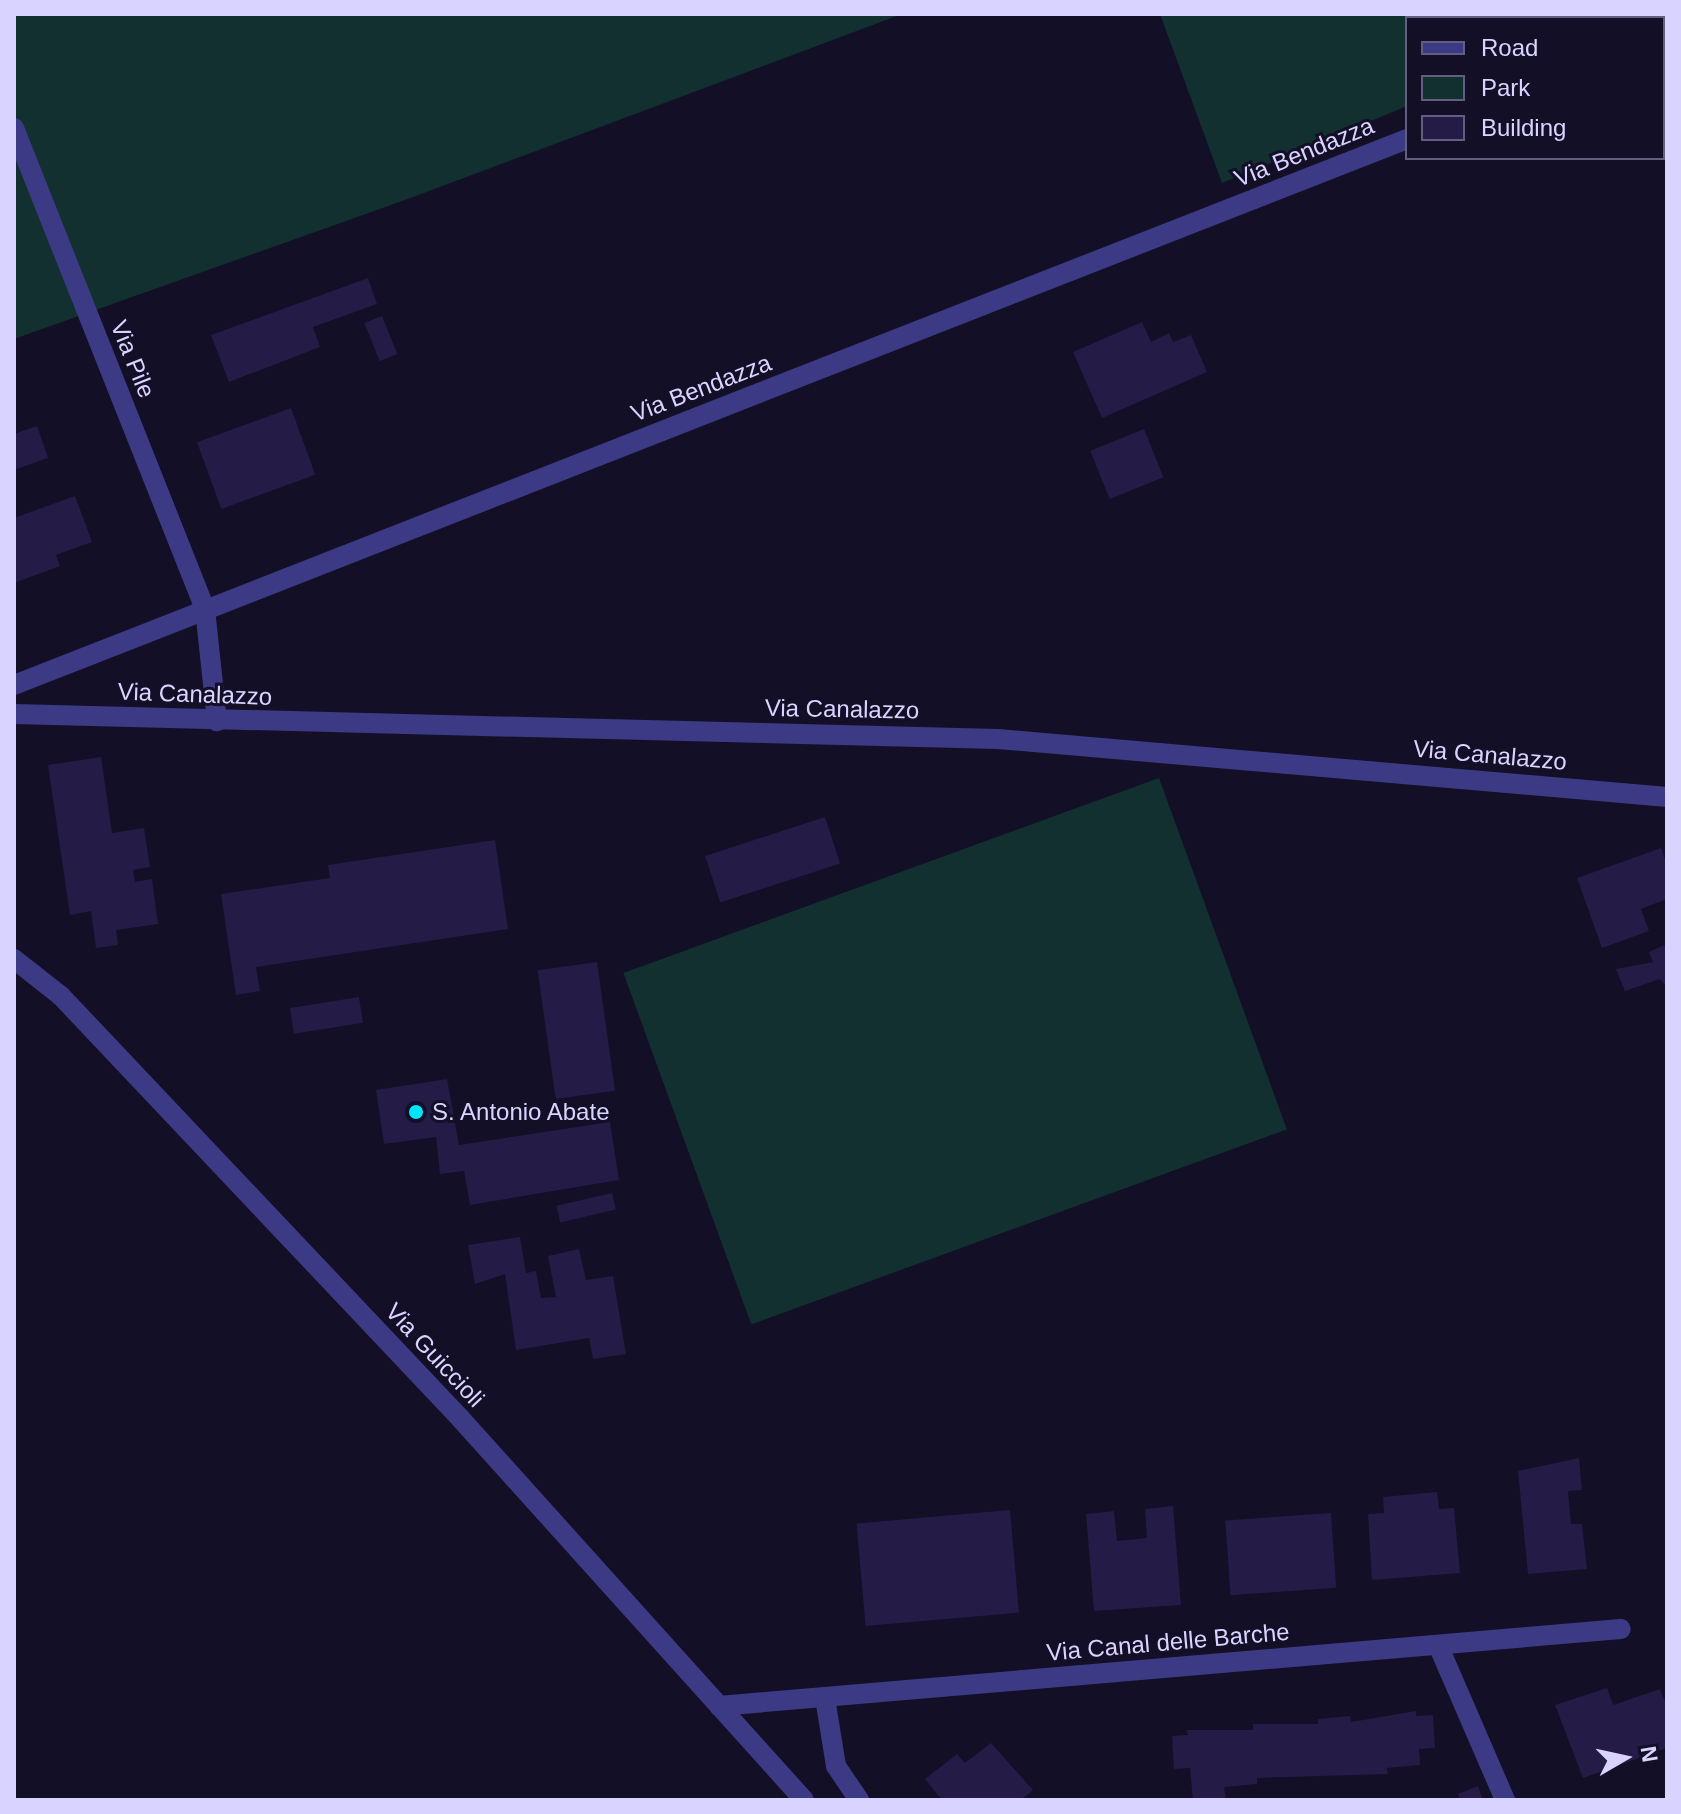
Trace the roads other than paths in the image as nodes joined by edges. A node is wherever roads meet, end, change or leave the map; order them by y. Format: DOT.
graph roads {
  1 [pos="14,128"];
  2 [pos="1405,140"];
  3 [pos="205,609"];
  4 [pos="14,685"];
  5 [pos="14,714"];
  6 [pos="217,721"];
  7 [pos="1667,797"];
  8 [pos="14,959"];
  9 [pos="1621,1629"];
  10 [pos="1438,1645"];
  11 [pos="825,1698"];
  12 [pos="719,1706"];
  13 [pos="804,1800"];
  14 [pos="859,1800"];
  15 [pos="1505,1800"];
  1 -- 3 [label="street, Via Pile"];
  2 -- 3 [label="street, Via Bendazza"];
  3 -- 4 [label="street, Via Bendazza"];
  3 -- 6 [label="street, Via Pile"];
  5 -- 6 [label="street, Via Canalazzo"];
  6 -- 7 [label="street, Via Canalazzo"];
  8 -- 12 [label="street, Via Guiccioli"];
  9 -- 10 [label="street, Via Canal delle Barche"];
  10 -- 11 [label="street, Via Canal delle Barche"];
  10 -- 15 [label="street"];
  11 -- 12 [label="street, Via Canal delle Barche"];
  11 -- 14 [label="street"];
  12 -- 13 [label="street, Via Guiccioli"];
}
